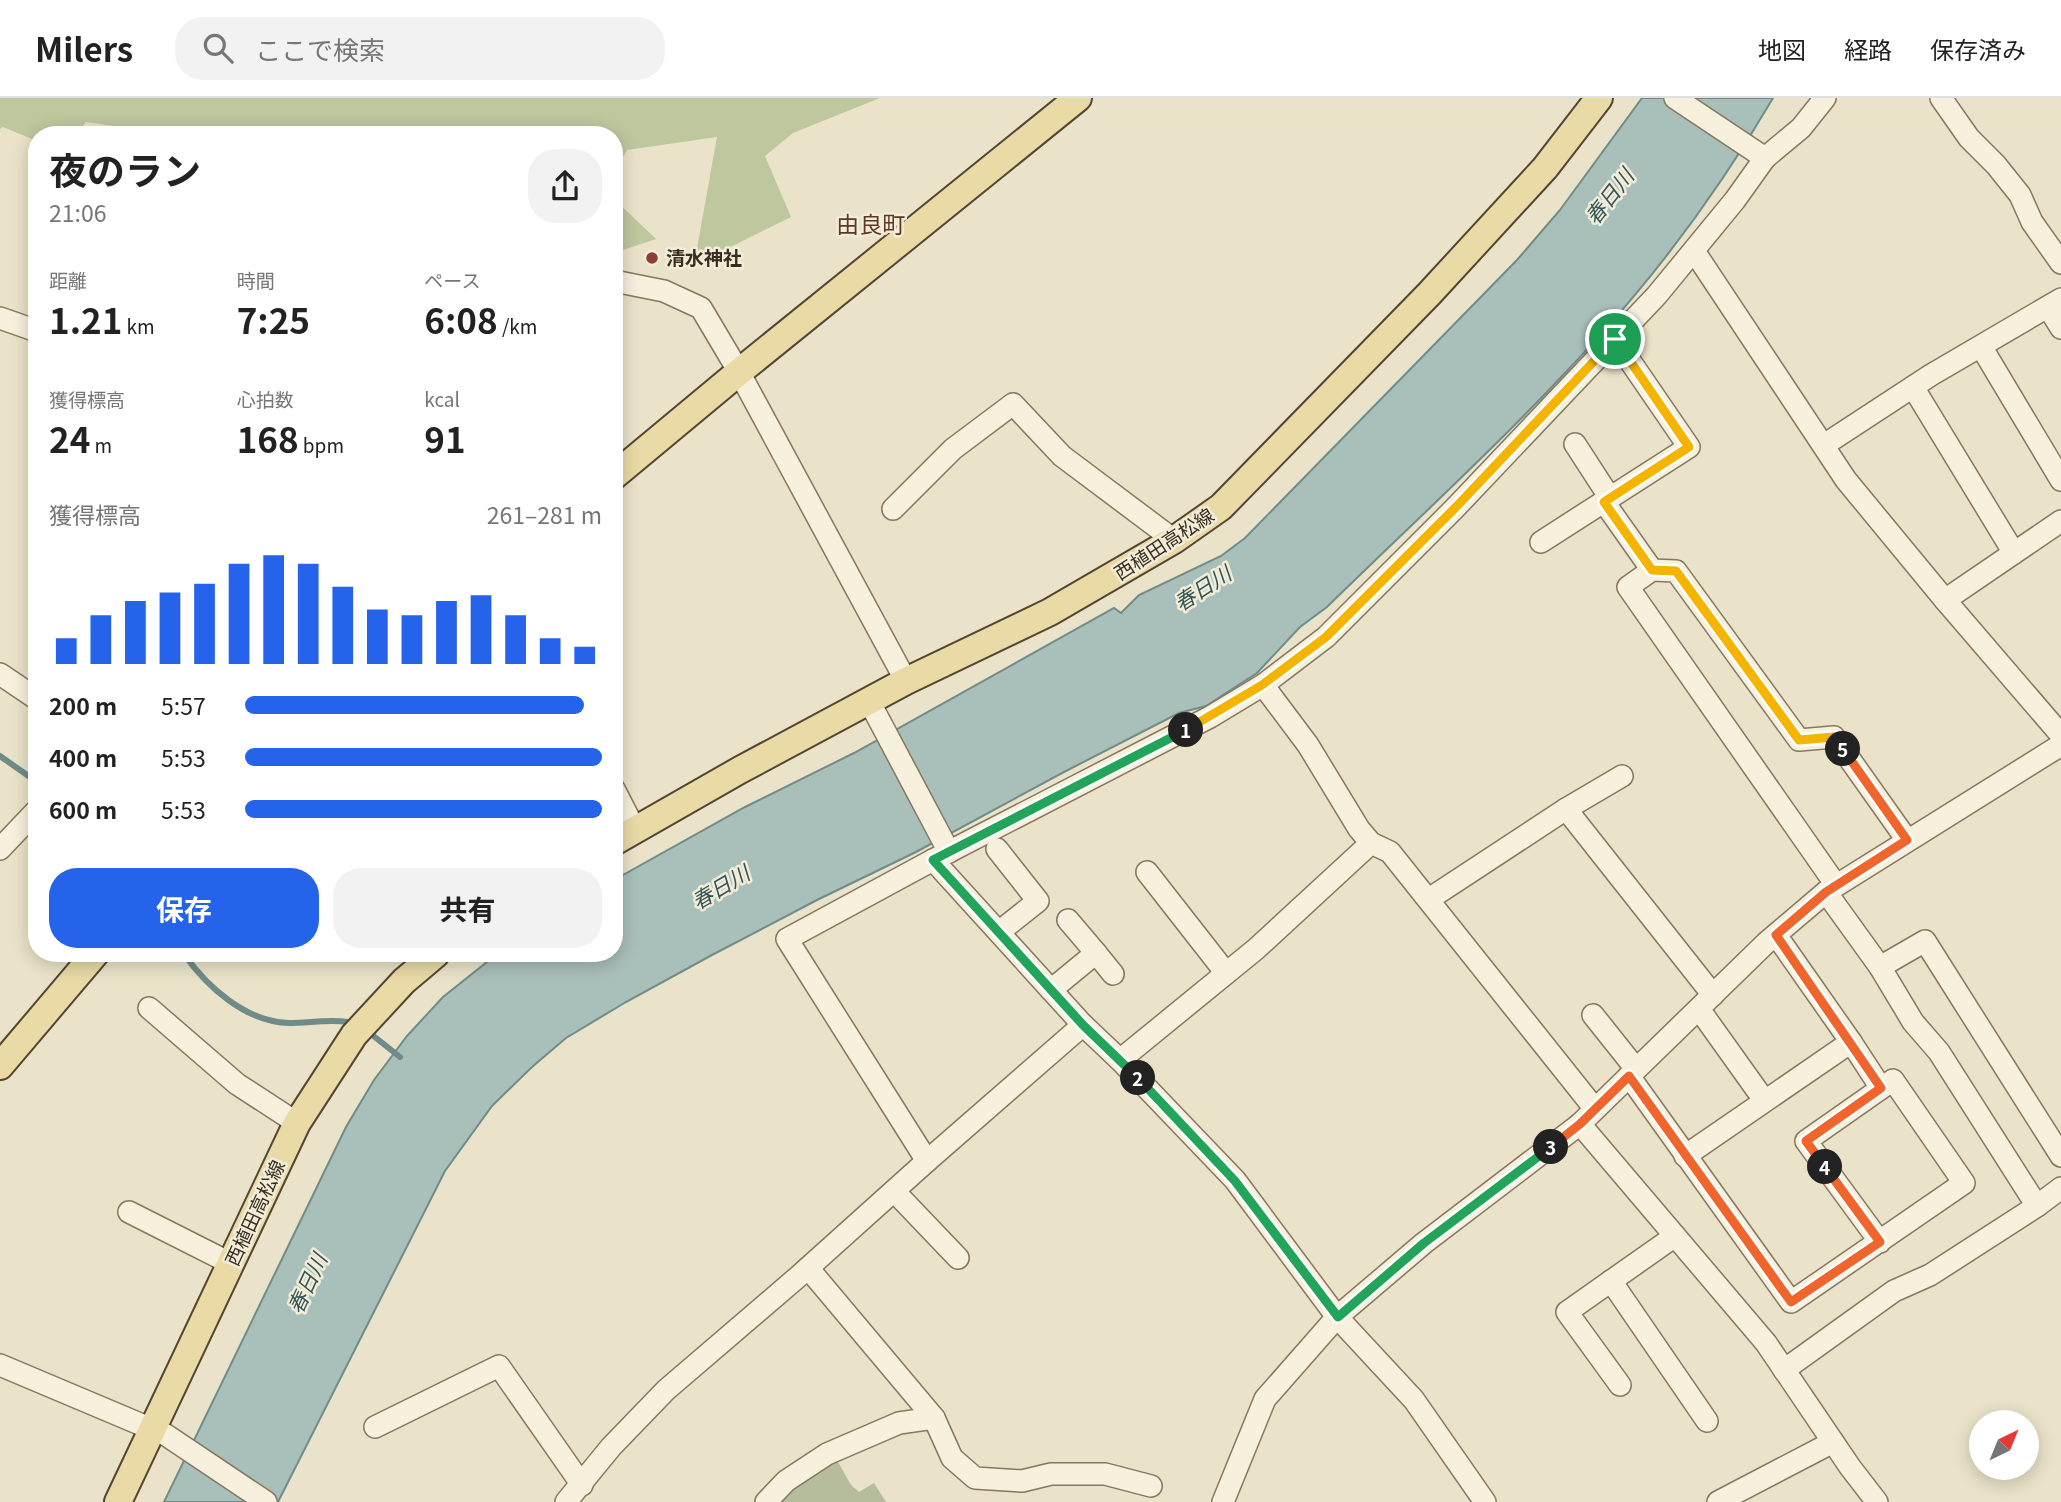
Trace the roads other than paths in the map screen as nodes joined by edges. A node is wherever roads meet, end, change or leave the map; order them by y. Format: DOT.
graph roads {
  1 [pos="1078,98"];
  2 [pos="1599,98"];
  3 [pos="1675,98"];
  4 [pos="1825,98"];
  5 [pos="1941,98"];
  6 [pos="1759,154"];
  7 [pos="1693,251"];
  8 [pos="2061,263"];
  9 [pos="623,283"];
  10 [pos="2055,303"];
  11 [pos="0,318"];
  12 [pos="28,328"];
  13 [pos="2061,328"];
  14 [pos="1615,339"];
  15 [pos="1982,348"];
  16 [pos="739,372"];
  17 [pos="1913,387"];
  18 [pos="1575,444"];
  19 [pos="1824,445"];
  20 [pos="623,469"];
  21 [pos="2061,480"];
  22 [pos="1607,500"];
  23 [pos="893,509"];
  24 [pos="2061,521"];
  25 [pos="1174,540"];
  26 [pos="1541,542"];
  27 [pos="2014,553"];
  28 [pos="1652,570"];
  29 [pos="1945,600"];
  30 [pos="0,674"];
  31 [pos="906,681"];
  32 [pos="1262,685"];
  33 [pos="28,693"];
  34 [pos="869,701"];
  35 [pos="2061,735"];
  36 [pos="2061,745"];
  37 [pos="1622,776"];
  38 [pos="1566,809"];
  39 [pos="28,819"];
  40 [pos="624,836"];
  41 [pos="1907,840"];
  42 [pos="1371,843"];
  43 [pos="0,849"];
  44 [pos="998,849"];
  45 [pos="941,856"];
  46 [pos="1147,872"];
  47 [pos="1831,889"];
  48 [pos="1429,899"];
  49 [pos="1068,920"];
  50 [pos="999,932"];
  51 [pos="1776,935"];
  52 [pos="1096,953"];
  53 [pos="88,962"];
  54 [pos="427,962"];
  55 [pos="1880,967"];
  56 [pos="1226,973"];
  57 [pos="1113,974"];
  58 [pos="1051,990"];
  59 [pos="1706,1002"];
  60 [pos="149,1008"];
  61 [pos="1593,1014"];
  62 [pos="1083,1025"];
  63 [pos="1851,1042"];
  64 [pos="1120,1060"];
  65 [pos="0,1066"];
  66 [pos="1632,1073"];
  67 [pos="1881,1088"];
  68 [pos="1764,1100"];
  69 [pos="1587,1116"];
  70 [pos="297,1123"];
  71 [pos="1685,1156"];
  72 [pos="2061,1156"];
  73 [pos="927,1161"];
  74 [pos="2061,1188"];
  75 [pos="894,1191"];
  76 [pos="2037,1206"];
  77 [pos="129,1212"];
  78 [pos="1675,1236"];
  79 [pos="1880,1242"];
  80 [pos="958,1258"];
  81 [pos="232,1264"];
  82 [pos="808,1268"];
  83 [pos="1611,1281"];
  84 [pos="1338,1317"];
  85 [pos="0,1365"];
  86 [pos="1784,1370"];
  87 [pos="1620,1385"];
  88 [pos="934,1418"];
  89 [pos="1707,1421"];
  90 [pos="375,1427"];
  91 [pos="159,1432"];
  92 [pos="1833,1442"];
  93 [pos="582,1485"];
  94 [pos="1152,1486"];
  95 [pos="118,1502"];
  96 [pos="266,1502"];
  97 [pos="566,1502"];
  98 [pos="766,1502"];
  99 [pos="1223,1502"];
  100 [pos="1485,1502"];
  101 [pos="1718,1502"];
  102 [pos="1877,1502"];
  1 -- 16 [label="main road"];
  2 -- 25 [label="main road, 西植田高松線"];
  3 -- 6 [label="street"];
  4 -- 6 [label="street"];
  5 -- 8 [label="street"];
  6 -- 7 [label="street"];
  7 -- 14 [label="street"];
  7 -- 19 [label="street"];
  9 -- 16 [label="street"];
  10 -- 13 [label="street"];
  10 -- 15 [label="street"];
  11 -- 12 [label="street"];
  14 -- 22 [label="street"];
  14 -- 32 [label="street"];
  15 -- 17 [label="street"];
  15 -- 21 [label="street"];
  16 -- 20 [label="main road"];
  16 -- 31 [label="street"];
  17 -- 19 [label="street"];
  17 -- 27 [label="street"];
  18 -- 22 [label="street"];
  19 -- 29 [label="street"];
  22 -- 26 [label="street"];
  22 -- 28 [label="street"];
  23 -- 25 [label="street"];
  24 -- 27 [label="street"];
  25 -- 31 [label="main road, 西植田高松線"];
  27 -- 29 [label="street"];
  28 -- 41 [label="street"];
  28 -- 47 [label="street"];
  29 -- 35 [label="street"];
  30 -- 33 [label="street"];
  31 -- 34 [label="main road, 西植田高松線"];
  32 -- 42 [label="street"];
  32 -- 45 [label="street"];
  34 -- 40 [label="main road, 西植田高松線"];
  34 -- 45 [label="street"];
  36 -- 41 [label="street"];
  37 -- 38 [label="street"];
  38 -- 48 [label="street"];
  38 -- 59 [label="street"];
  39 -- 43 [label="street"];
  41 -- 47 [label="street"];
  42 -- 48 [label="street"];
  42 -- 56 [label="street"];
  44 -- 50 [label="street"];
  45 -- 50 [label="street"];
  45 -- 73 [label="street"];
  46 -- 56 [label="street"];
  47 -- 51 [label="street"];
  47 -- 55 [label="street"];
  48 -- 69 [label="street"];
  49 -- 52 [label="street"];
  50 -- 58 [label="street"];
  51 -- 59 [label="street"];
  51 -- 63 [label="street"];
  52 -- 57 [label="street"];
  52 -- 58 [label="street"];
  53 -- 65 [label="main road"];
  54 -- 70 [label="main road, 西植田高松線"];
  55 -- 72 [label="street"];
  55 -- 76 [label="street"];
  56 -- 64 [label="street"];
  58 -- 62 [label="street"];
  59 -- 66 [label="street"];
  59 -- 68 [label="street"];
  60 -- 70 [label="street"];
  61 -- 66 [label="street"];
  62 -- 64 [label="street"];
  62 -- 73 [label="street"];
  63 -- 67 [label="street"];
  63 -- 68 [label="street"];
  64 -- 84 [label="street"];
  66 -- 69 [label="street"];
  66 -- 71 [label="street"];
  67 -- 79 [label="street"];
  67 -- 79 [label="street"];
  68 -- 71 [label="street"];
  69 -- 78 [label="street"];
  69 -- 84 [label="street"];
  70 -- 81 [label="main road, 西植田高松線"];
  71 -- 79 [label="street"];
  73 -- 75 [label="street"];
  74 -- 76 [label="street"];
  75 -- 80 [label="street"];
  75 -- 82 [label="street"];
  76 -- 86 [label="street"];
  77 -- 81 [label="street"];
  78 -- 83 [label="street"];
  78 -- 86 [label="street"];
  81 -- 91 [label="main road, 西植田高松線"];
  82 -- 88 [label="street"];
  82 -- 93 [label="street"];
  83 -- 87 [label="street"];
  83 -- 89 [label="street"];
  84 -- 99 [label="street"];
  84 -- 100 [label="street"];
  85 -- 91 [label="street"];
  86 -- 92 [label="street"];
  88 -- 94 [label="street"];
  88 -- 98 [label="street"];
  90 -- 93 [label="street"];
  91 -- 95 [label="main road, 西植田高松線"];
  91 -- 96 [label="street"];
  92 -- 101 [label="street"];
  92 -- 102 [label="street"];
  93 -- 97 [label="street"];
}
